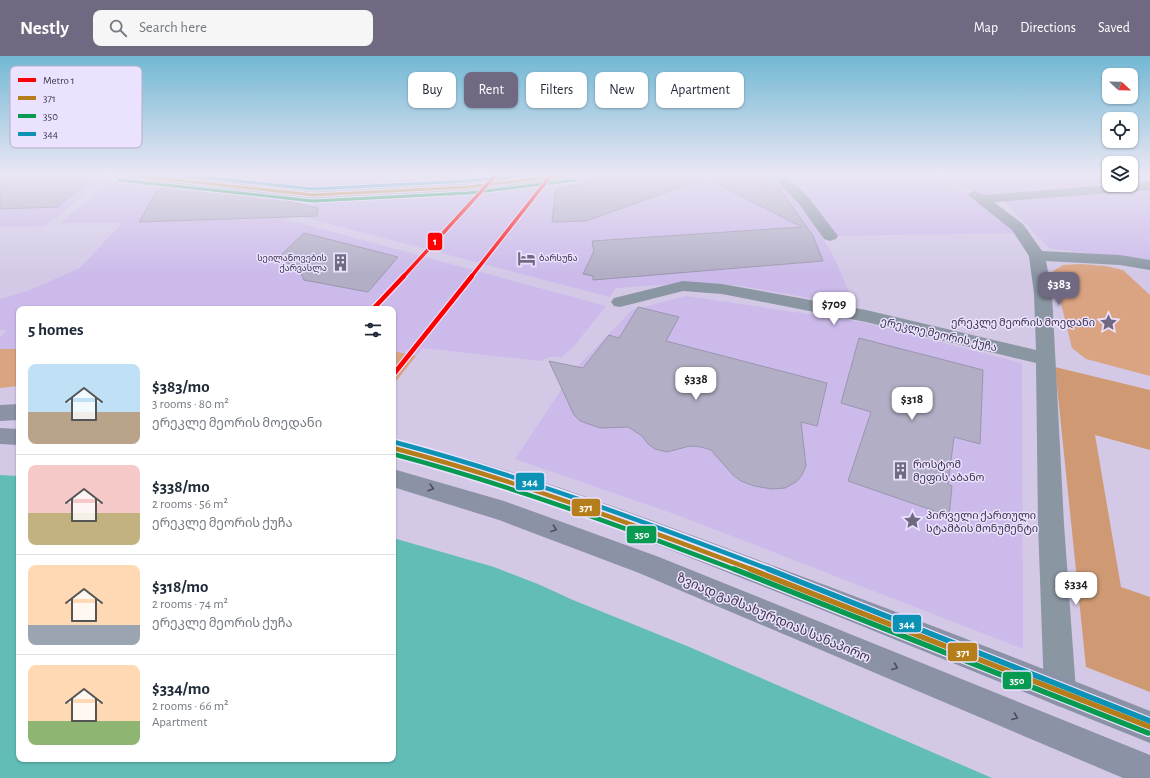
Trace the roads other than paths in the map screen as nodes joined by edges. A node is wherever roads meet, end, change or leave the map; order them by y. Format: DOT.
graph roads {
  1 [pos="809,208"];
  2 [pos="992,208"];
  3 [pos="830,236"];
  4 [pos="1037,256"];
  5 [pos="1150,265"];
  6 [pos="620,302"];
  7 [pos="1046,359"];
  8 [pos="16,412"];
  9 [pos="0,413"];
  10 [pos="0,436"];
  11 [pos="16,436"];
  12 [pos="396,449"];
  13 [pos="396,479"];
  14 [pos="1060,691"];
  15 [pos="1150,727"];
  16 [pos="1150,772"];
  1 -- 3 [label="street"];
  2 -- 4 [label="street"];
  4 -- 5 [label="street"];
  4 -- 7 [label="street"];
  6 -- 7 [label="street, ერეკლე მეორის ქუჩა"];
  7 -- 14 [label="street"];
  8 -- 9 [label="highway"];
  10 -- 11 [label="highway"];
  12 -- 14 [label="highway"];
  13 -- 16 [label="highway, ზვიად გამსახურდიას სანაპირო, one-way"];
  14 -- 15 [label="highway"];
}
